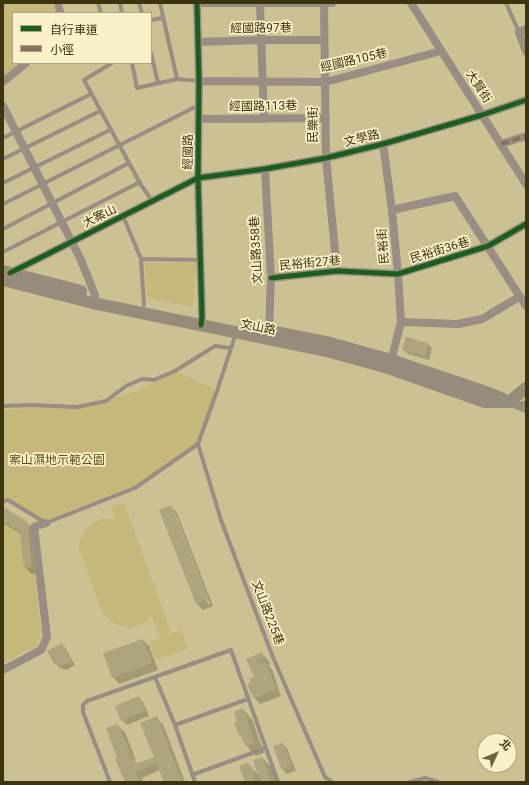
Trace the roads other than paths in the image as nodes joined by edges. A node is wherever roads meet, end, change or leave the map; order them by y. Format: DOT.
graph roads {
  1 [pos="160,3"];
  2 [pos="197,3"];
  3 [pos="328,3"];
  4 [pos="411,3"];
  5 [pos="506,3"];
  6 [pos="260,4"];
  7 [pos="163,18"];
  8 [pos="152,20"];
  9 [pos="522,31"];
  10 [pos="260,40"];
  11 [pos="324,40"];
  12 [pos="198,42"];
  13 [pos="441,51"];
  14 [pos="526,51"];
  15 [pos="152,57"];
  16 [pos="25,64"];
  17 [pos="110,64"];
  18 [pos="132,64"];
  19 [pos="178,79"];
  20 [pos="199,81"];
  21 [pos="3,82"];
  22 [pos="262,82"];
  23 [pos="326,82"];
  24 [pos="158,83"];
  25 [pos="90,94"];
  26 [pos="526,100"];
  27 [pos="199,105"];
  28 [pos="4,110"];
  29 [pos="100,111"];
  30 [pos="482,115"];
  31 [pos="326,118"];
  32 [pos="200,119"];
  33 [pos="264,119"];
  34 [pos="110,130"];
  35 [pos="16,131"];
  36 [pos="526,136"];
  37 [pos="3,138"];
  38 [pos="383,144"];
  39 [pos="501,144"];
  40 [pos="120,146"];
  41 [pos="24,148"];
  42 [pos="326,158"];
  43 [pos="3,159"];
  44 [pos="129,163"];
  45 [pos="34,167"];
  46 [pos="265,169"];
  47 [pos="198,178"];
  48 [pos="140,182"];
  49 [pos="3,183"];
  50 [pos="43,184"];
  51 [pos="526,184"];
  52 [pos="152,202"];
  53 [pos="3,204"];
  54 [pos="53,204"];
  55 [pos="392,210"];
  56 [pos="123,216"];
  57 [pos="62,222"];
  58 [pos="526,224"];
  59 [pos="3,229"];
  60 [pos="72,242"];
  61 [pos="488,246"];
  62 [pos="3,252"];
  63 [pos="141,258"];
  64 [pos="202,260"];
  65 [pos="337,270"];
  66 [pos="398,274"];
  67 [pos="5,275"];
  68 [pos="271,278"];
  69 [pos="519,297"];
  70 [pos="94,299"];
  71 [pos="144,305"];
  72 [pos="526,306"];
  73 [pos="202,321"];
  74 [pos="400,322"];
  75 [pos="269,330"];
  76 [pos="236,333"];
  77 [pos="231,348"];
  78 [pos="390,364"];
  79 [pos="526,388"];
  80 [pos="509,402"];
  81 [pos="526,403"];
  82 [pos="3,406"];
  83 [pos="526,409"];
  84 [pos="198,444"];
  85 [pos="3,502"];
  86 [pos="46,523"];
  87 [pos="3,670"];
  88 [pos="155,677"];
  89 [pos="248,699"];
  90 [pos="175,725"];
  91 [pos="266,748"];
  92 [pos="192,775"];
  93 [pos="110,782"];
  94 [pos="195,782"];
  95 [pos="278,782"];
  96 [pos="332,782"];
  97 [pos="410,782"];
  98 [pos="438,782"];
  1 -- 7 [label="lane"];
  2 -- 6 [label="street"];
  2 -- 12 [label="street, 經國路"];
  3 -- 6 [label="street"];
  3 -- 11 [label="street, 民樂街"];
  4 -- 13 [label="street, 大賢街"];
  5 -- 9 [label="lane"];
  6 -- 10 [label="street"];
  7 -- 8 [label="lane"];
  7 -- 19 [label="lane"];
  9 -- 14 [label="street"];
  10 -- 11 [label="street, 經國路97巷"];
  10 -- 12 [label="street, 經國路97巷"];
  10 -- 22 [label="street"];
  11 -- 23 [label="street, 民樂街"];
  12 -- 20 [label="street, 經國路"];
  13 -- 23 [label="street, 經國路105巷"];
  13 -- 30 [label="street, 大賢街"];
  15 -- 24 [label="lane"];
  16 -- 21 [label="street"];
  17 -- 25 [label="lane"];
  18 -- 24 [label="lane"];
  19 -- 20 [label="lane"];
  19 -- 24 [label="lane"];
  20 -- 22 [label="street, 經國路105巷"];
  20 -- 27 [label="street, 經國路"];
  22 -- 23 [label="street, 經國路105巷"];
  22 -- 33 [label="street"];
  23 -- 31 [label="street, 民樂街"];
  25 -- 29 [label="lane"];
  25 -- 35 [label="lane"];
  26 -- 30 [label="street, 文學路"];
  27 -- 32 [label="street, 經國路"];
  27 -- 40 [label="lane"];
  28 -- 35 [label="street"];
  29 -- 34 [label="lane"];
  29 -- 41 [label="lane"];
  30 -- 38 [label="street, 文學路"];
  30 -- 39 [label="street, 大賢街"];
  31 -- 33 [label="street, 經國路113巷"];
  31 -- 42 [label="street, 民樂街"];
  32 -- 33 [label="street, 經國路113巷"];
  32 -- 47 [label="street, 經國路"];
  34 -- 40 [label="lane"];
  34 -- 45 [label="lane"];
  35 -- 37 [label="lane"];
  35 -- 41 [label="street"];
  36 -- 39 [label="street"];
  38 -- 42 [label="street, 文學路"];
  38 -- 55 [label="street, 民裕街"];
  39 -- 51 [label="street, 大賢街"];
  40 -- 44 [label="lane"];
  40 -- 50 [label="lane"];
  41 -- 43 [label="lane"];
  41 -- 45 [label="street"];
  42 -- 46 [label="street, 文學路"];
  42 -- 65 [label="street, 民樂街"];
  44 -- 48 [label="lane"];
  44 -- 54 [label="lane"];
  45 -- 49 [label="lane"];
  45 -- 50 [label="street"];
  46 -- 47 [label="street, 文學路"];
  46 -- 68 [label="street, 文山路358巷"];
  47 -- 52 [label="street, 大案山"];
  47 -- 64 [label="street, 經國路"];
  48 -- 52 [label="lane"];
  48 -- 57 [label="lane"];
  50 -- 53 [label="lane"];
  50 -- 54 [label="street"];
  52 -- 56 [label="street, 大案山"];
  54 -- 57 [label="street"];
  54 -- 59 [label="lane"];
  55 -- 61 [label="street"];
  55 -- 66 [label="street, 民裕街"];
  56 -- 60 [label="street, 大案山"];
  56 -- 63 [label="lane"];
  57 -- 60 [label="street"];
  57 -- 62 [label="lane"];
  58 -- 61 [label="street, 民裕街36巷"];
  60 -- 67 [label="street, 大案山"];
  60 -- 70 [label="street"];
  61 -- 66 [label="street, 民裕街36巷"];
  61 -- 69 [label="street"];
  63 -- 64 [label="lane"];
  63 -- 71 [label="lane"];
  64 -- 73 [label="street, 經國路"];
  65 -- 66 [label="street, 民裕街27巷"];
  65 -- 68 [label="street, 民裕街27巷"];
  66 -- 74 [label="street, 民裕街"];
  67 -- 70 [label="main road, 文山路"];
  68 -- 75 [label="street, 文山路358巷"];
  69 -- 72 [label="street"];
  69 -- 74 [label="street"];
  70 -- 71 [label="main road, 文山路"];
  70 -- 73 [label="main road, 文山路"];
  71 -- 73 [label="main road, 文山路"];
  73 -- 75 [label="main road, 文山路"];
  73 -- 76 [label="main road, 文山路"];
  74 -- 78 [label="street, 民裕街"];
  75 -- 78 [label="main road, 文山路"];
  76 -- 77 [label="lane"];
  76 -- 78 [label="main road, 文山路"];
  77 -- 82 [label="lane"];
  77 -- 84 [label="lane"];
  78 -- 80 [label="main road, 文山路"];
  79 -- 80 [label="main road"];
  80 -- 81 [label="lane"];
  80 -- 83 [label="street"];
  84 -- 86 [label="lane"];
  84 -- 96 [label="lane, 文山路225巷"];
  85 -- 86 [label="lane"];
  86 -- 87 [label="street"];
  88 -- 89 [label="lane"];
  88 -- 90 [label="lane"];
  88 -- 93 [label="lane"];
  89 -- 90 [label="lane"];
  89 -- 91 [label="lane"];
  90 -- 92 [label="lane"];
  91 -- 92 [label="lane"];
  91 -- 95 [label="lane"];
  92 -- 94 [label="lane"];
  97 -- 98 [label="lane"];
}
